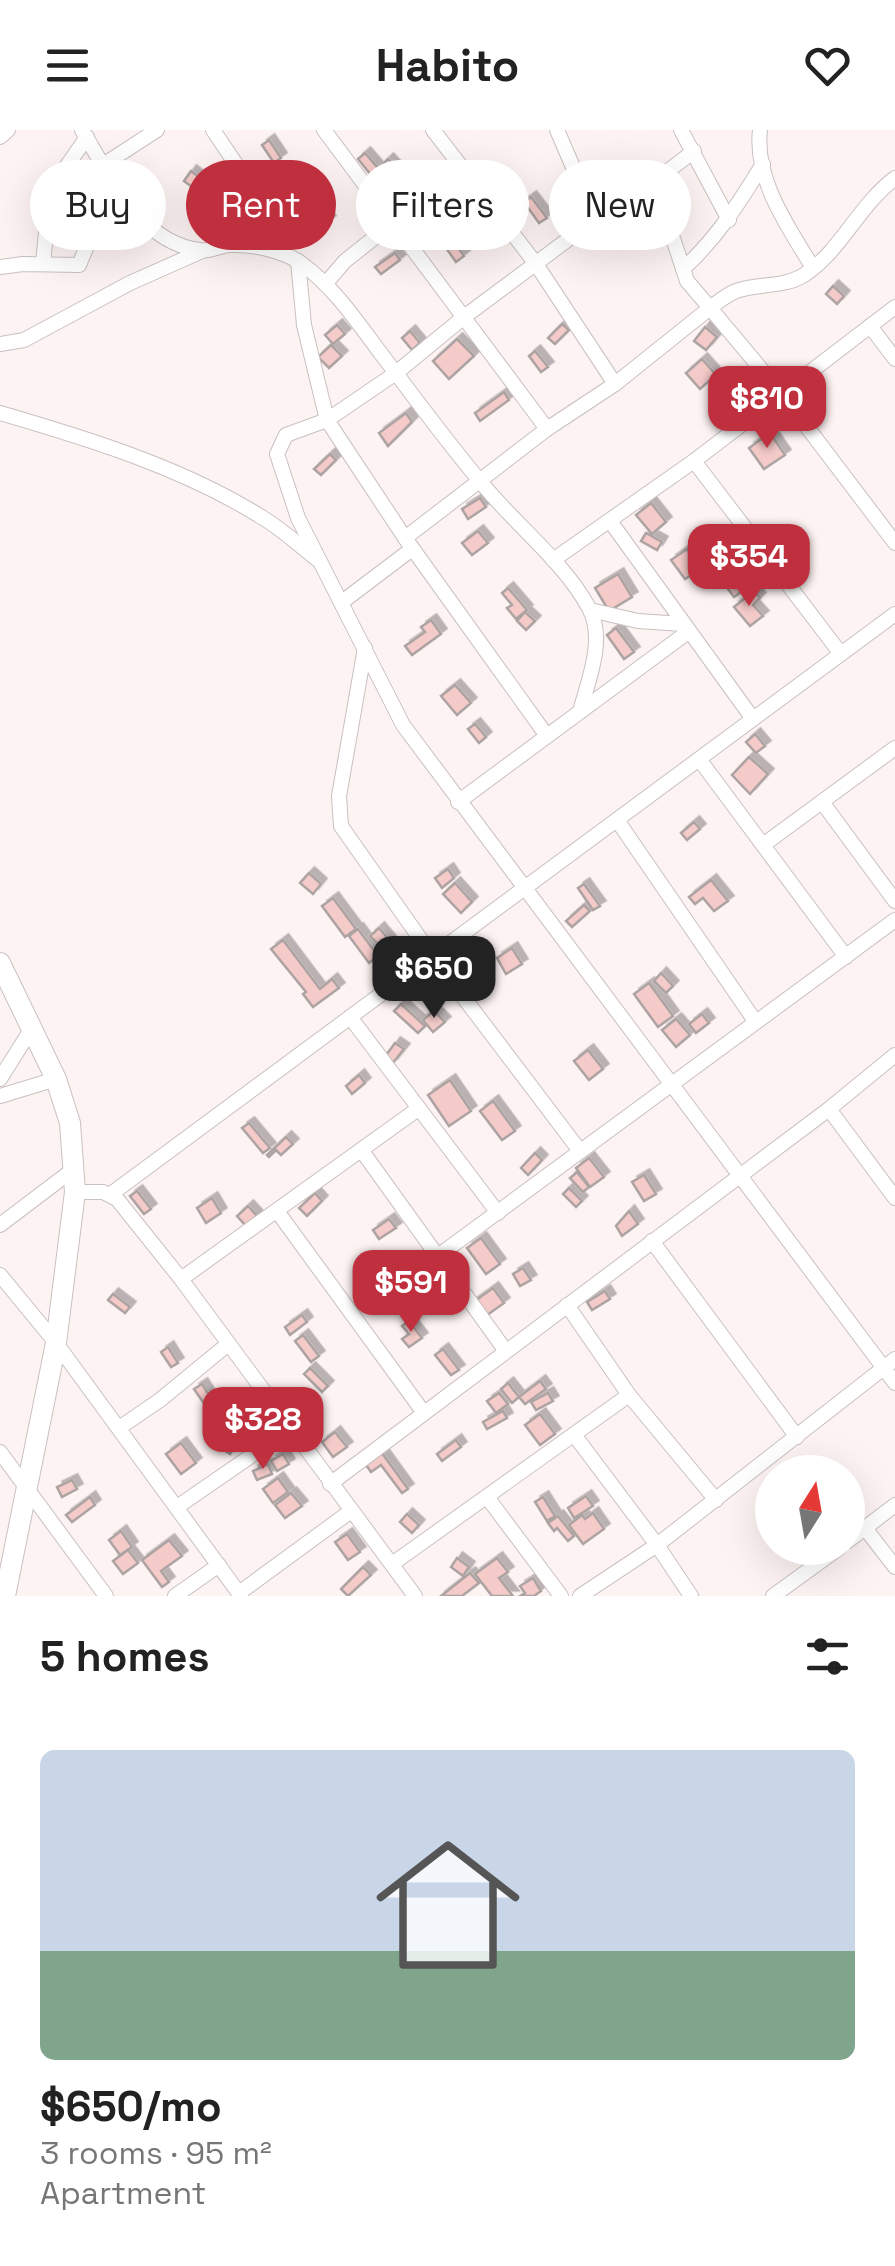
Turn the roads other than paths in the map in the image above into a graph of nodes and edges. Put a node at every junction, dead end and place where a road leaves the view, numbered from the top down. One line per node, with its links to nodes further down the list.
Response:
1 (8, 130): 10 (street)
2 (157, 130): 13 (street)
3 (324, 130): 18 (street)
4 (433, 130): 14 (street)
5 (557, 130): 15 (street)
6 (681, 130): 11 (street)
7 (760, 130): 17 (street)
8 (219, 132): 29 (street)
9 (84, 134): 12 (street); 30 (street)
10 (0, 137)
11 (694, 150): 16 (street); 20 (street)
12 (101, 160)
13 (112, 160)
14 (456, 160)
15 (569, 160)
16 (681, 160)
17 (763, 164): 20 (street); 33 (street)
18 (356, 173)
19 (895, 178): 33 (street)
20 (729, 220): 34 (street)
21 (166, 239): 28 (street)
22 (85, 250): 30 (street)
23 (358, 250): 35 (street)
24 (413, 250): 38 (street)
25 (525, 250): 31 (street)
26 (555, 250): 31 (street)
27 (677, 250): 34 (street)
28 (203, 251): 29 (street); 40 (street)
29 (293, 258): 35 (street); 46 (street)
30 (44, 264): 32 (street)
31 (536, 264): 38 (street); 43 (street)
32 (0, 268)
33 (813, 268): 37 (street)
34 (683, 269): 37 (street)
35 (326, 283): 42 (street)
36 (895, 307): 39 (street)
37 (710, 308): 43 (street); 44 (street)
38 (464, 317): 42 (street); 47 (street)
39 (870, 326): 41 (street); 44 (street)
40 (0, 344)
41 (895, 359)
42 (396, 373): 46 (street); 49 (street)
43 (615, 384): 47 (street)
44 (782, 394): 48 (street); 52 (street)
45 (0, 413): 54 (street)
46 (326, 420): 51 (street); 54 (street)
47 (548, 428): 49 (street)
48 (694, 462): 50 (street); 60 (street)
49 (480, 482): 51 (street); 53 (street)
50 (610, 521): 53 (street); 58 (street)
51 (409, 544): 55 (street); 63 (street)
52 (895, 544)
53 (553, 560): 56 (street)
54 (323, 563): 55 (street)
55 (342, 602): 59 (street)
56 (590, 610): 58 (street); 61 (street)
57 (895, 614): 60 (street)
58 (685, 628): 61 (street); 62 (street)
59 (365, 648): 66 (street); 73 (street)
60 (841, 654): 62 (street)
61 (580, 712): 63 (street)
62 (753, 719): 65 (street)
63 (546, 736): 66 (street)
64 (895, 748): 67 (street)
65 (699, 759): 68 (street); 69 (street)
66 (458, 802): 70 (street)
67 (822, 802): 69 (street); 71 (street)
68 (617, 820): 70 (street); 77 (street)
69 (763, 844): 74 (street)
70 (526, 889): 73 (street); 82 (street)
71 (895, 901)
72 (895, 920): 74 (street)
73 (434, 957): 76 (street); 87 (street)
74 (846, 957): 77 (street)
75 (0, 963): 78 (main road)
76 (350, 1018): 84 (street); 91 (street)
77 (755, 1021): 82 (street)
78 (32, 1028): 80 (street); 81 (main road)
79 (895, 1055): 85 (street)
80 (0, 1079)
81 (56, 1079): 83 (street); 88 (main road)
82 (671, 1086): 87 (street); 89 (street)
83 (0, 1096)
84 (418, 1109): 86 (street); 94 (street)
85 (828, 1109): 89 (street); 92 (street)
86 (362, 1151): 93 (street); 97 (street)
87 (580, 1151): 94 (street)
88 (74, 1169): 90 (main road); 95 (street)
89 (741, 1174): 96 (street); 104 (street)
90 (76, 1192): 91 (street); 101 (main road)
91 (111, 1194): 99 (street)
92 (895, 1198)
93 (277, 1211): 99 (street); 107 (street)
94 (498, 1213): 97 (street)
95 (0, 1225)
96 (652, 1241): 100 (street); 111 (street)
97 (438, 1256): 103 (street)
98 (0, 1276): 101 (street)
99 (181, 1280): 102 (street)
100 (567, 1305): 103 (street); 106 (street)
101 (56, 1342): 108 (street); 114 (main road)
102 (227, 1346): 108 (street); 109 (street)
103 (504, 1350): 107 (street)
104 (889, 1364): 105 (street); 111 (street)
105 (895, 1383)
106 (629, 1395): 110 (street); 116 (street)
107 (424, 1413): 113 (street)
108 (120, 1428): 118 (street)
109 (290, 1429): 113 (street); 118 (street)
110 (575, 1436): 115 (street); 121 (street)
111 (796, 1437): 116 (street)
112 (0, 1452): 114 (street)
113 (330, 1484): 119 (street)
114 (27, 1490): 128 (main road); 129 (street)
115 (488, 1497): 122 (street); 132 (street)
116 (716, 1500): 121 (street)
117 (895, 1505): 120 (street)
118 (177, 1507): 123 (street)
119 (351, 1511): 122 (street); 127 (street)
120 (865, 1528): 125 (street)
121 (657, 1545): 133 (street); 134 (street)
122 (392, 1564): 131 (street)
123 (218, 1565): 127 (street); 130 (street)
124 (818, 1565): 126 (street)
125 (895, 1567)
126 (781, 1594)
127 (240, 1595)
128 (5, 1596)
129 (106, 1596)
130 (175, 1596)
131 (414, 1596)
132 (561, 1596)
133 (580, 1596)
134 (691, 1596)

